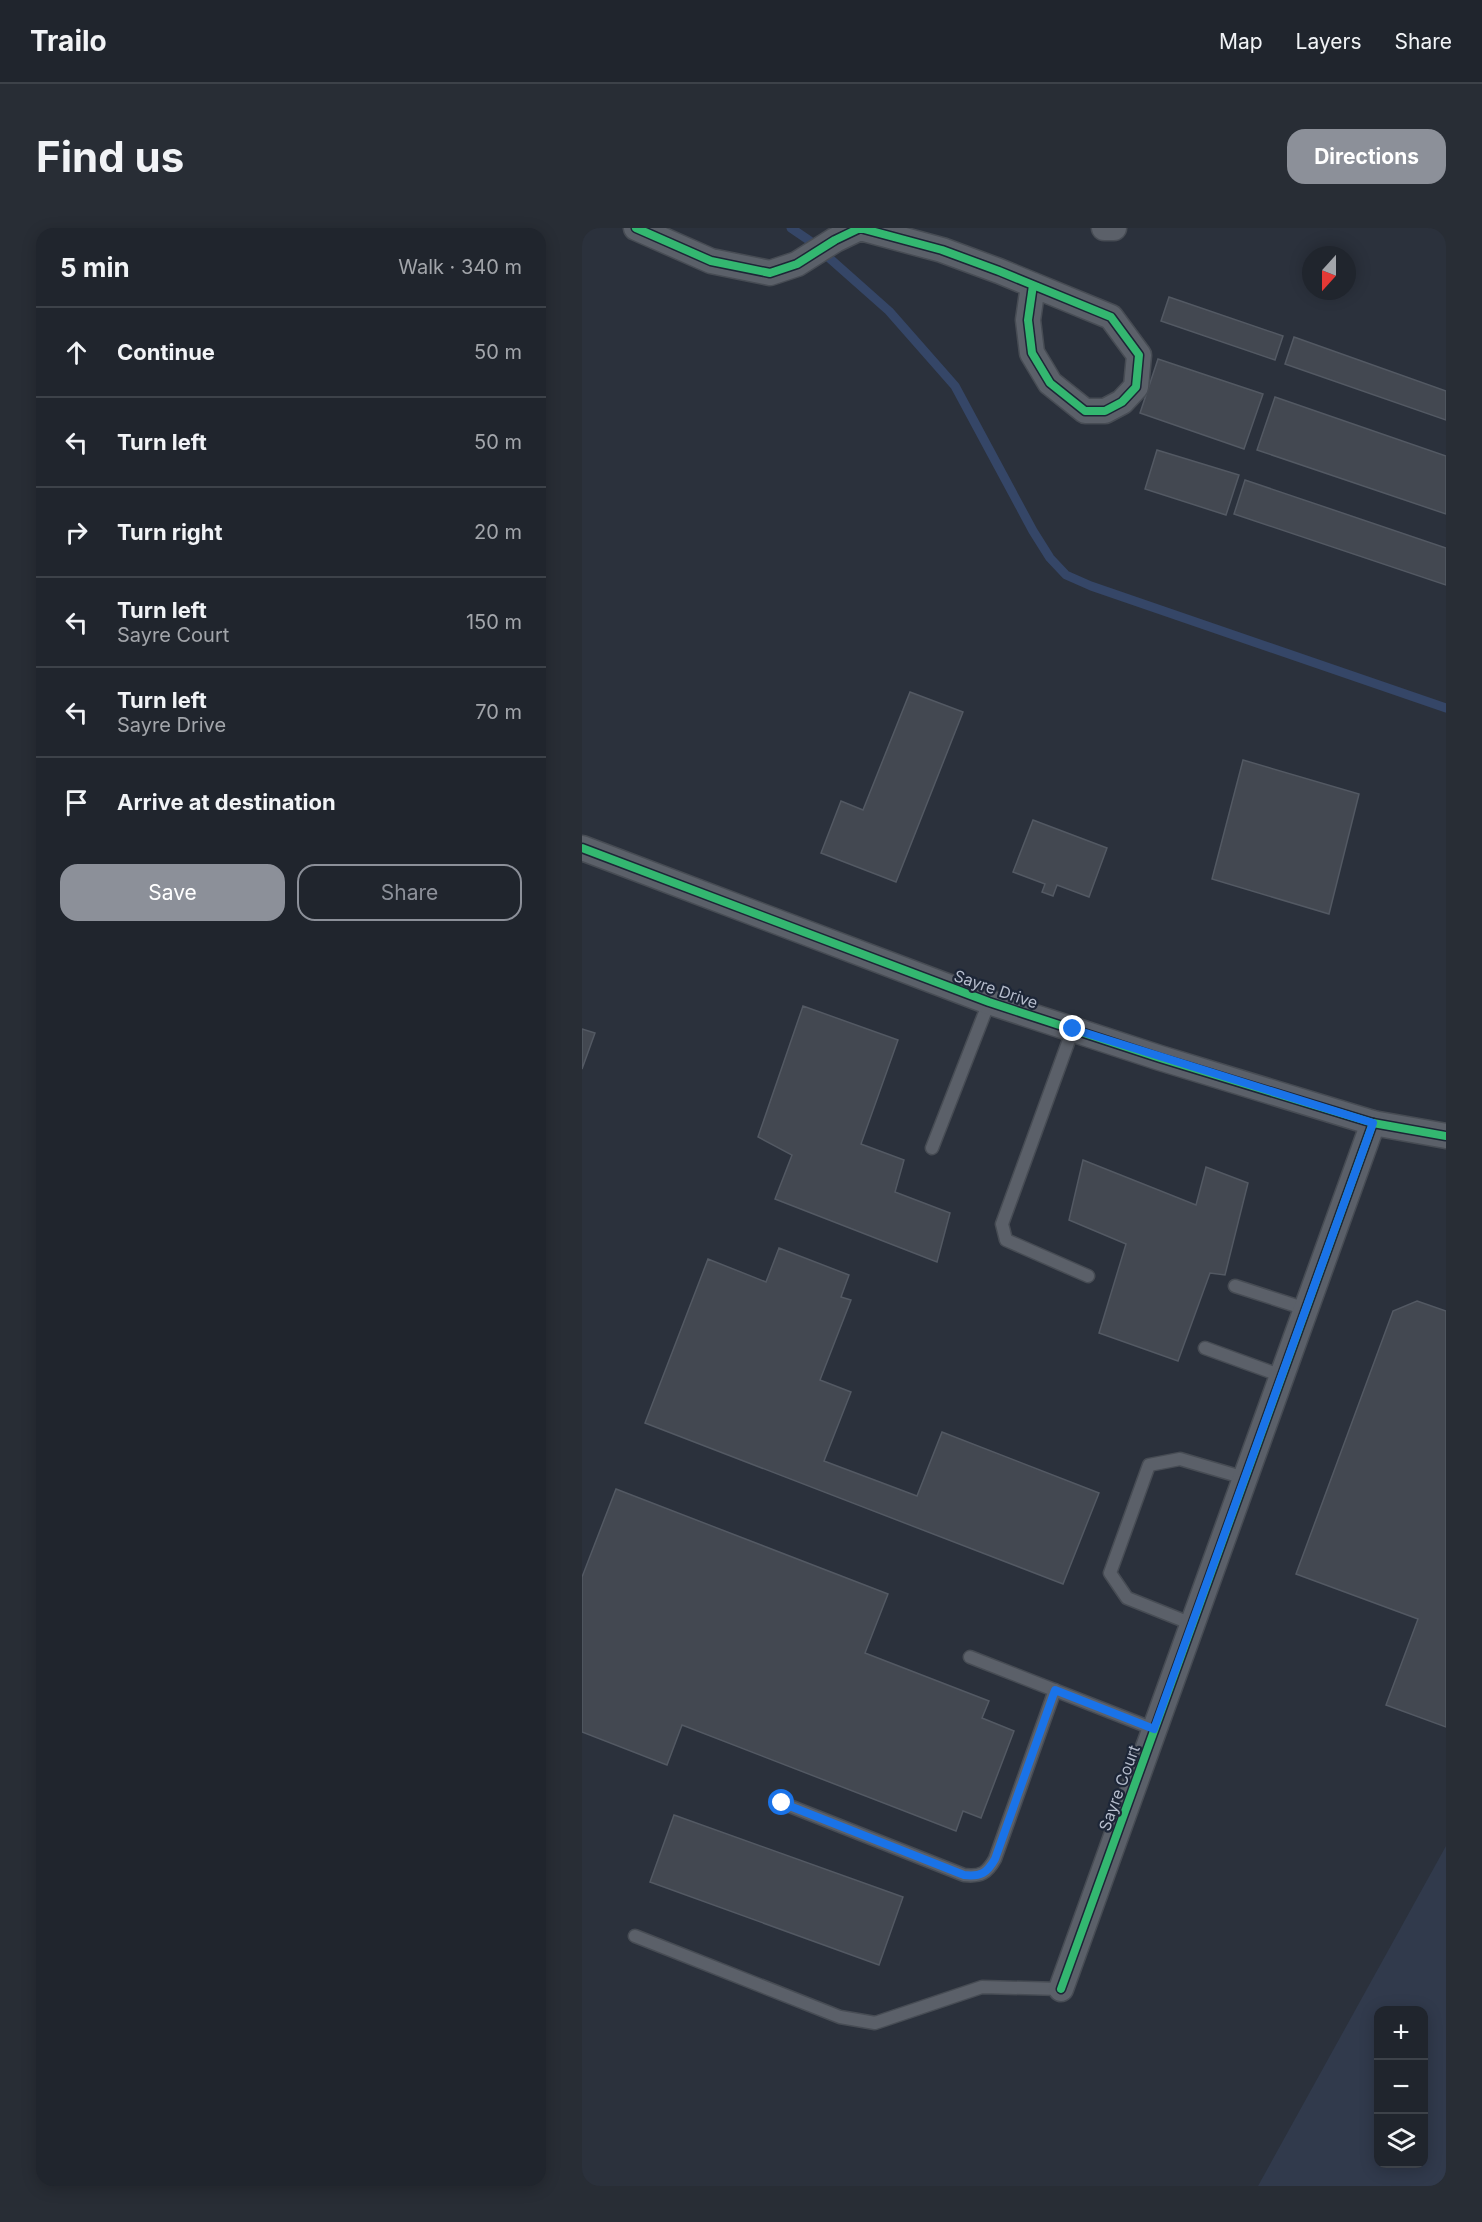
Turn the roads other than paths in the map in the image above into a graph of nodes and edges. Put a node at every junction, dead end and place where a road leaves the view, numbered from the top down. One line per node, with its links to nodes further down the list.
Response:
1 (636, 228): 4 (street)
2 (1104, 228): 3 (street)
3 (1114, 228)
4 (935, 237): 5 (street)
5 (1033, 285): 5 (street)
6 (582, 848): 7 (street, Sayre Drive)
7 (989, 1002): 8 (street, Sayre Drive); 11 (lane)
8 (1073, 1029): 9 (street, Sayre Drive); 12 (lane)
9 (1373, 1123): 10 (street, Sayre Drive); 14 (street, Sayre Court)
10 (1446, 1136)
11 (932, 1148)
12 (1088, 1276)
13 (1235, 1286): 14 (lane)
14 (1306, 1309): 16 (street, Sayre Court)
15 (1205, 1348): 16 (lane)
16 (1282, 1376): 17 (street, Sayre Court)
17 (1245, 1478): 18 (street, Sayre Court); 18 (lane)
18 (1192, 1624): 21 (street, Sayre Court)
19 (970, 1657): 20 (lane)
20 (1055, 1690): 21 (lane); 22 (lane)
21 (1154, 1729): 24 (street, Sayre Court)
22 (782, 1803)
23 (635, 1936): 24 (lane)
24 (1061, 1989)

